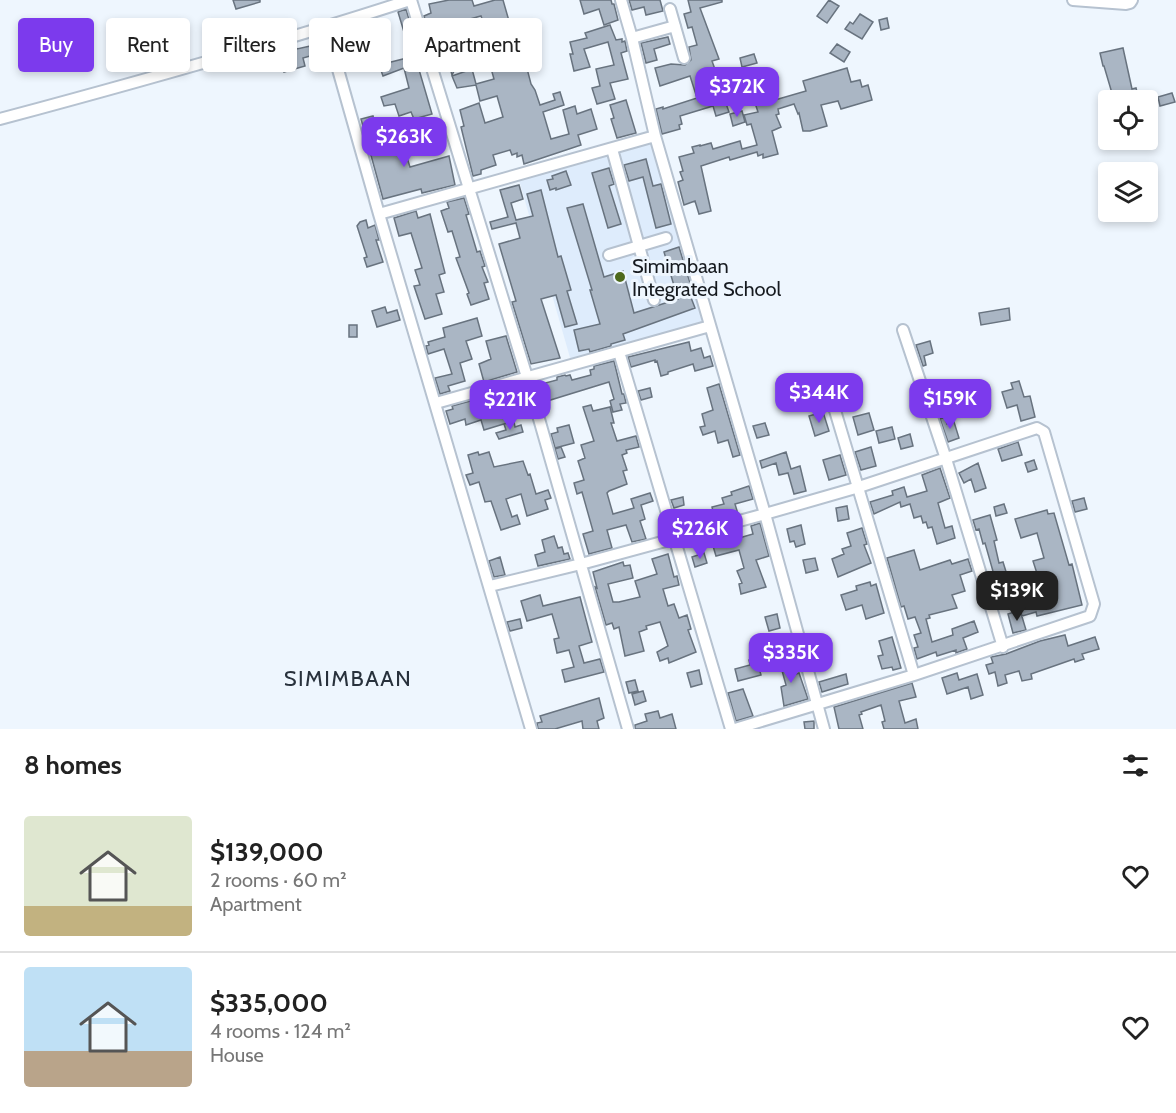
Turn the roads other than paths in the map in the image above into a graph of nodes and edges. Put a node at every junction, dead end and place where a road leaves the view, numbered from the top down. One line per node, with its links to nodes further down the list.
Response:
1 (411, 0): 6 (street); 15 (street)
2 (621, 0): 9 (street)
3 (1073, 0): 4 (street)
4 (1132, 0)
5 (670, 9): 7 (street)
6 (354, 18)
7 (675, 26): 9 (street); 10 (street)
8 (309, 32): 12 (street)
9 (632, 38): 13 (street)
10 (684, 58)
11 (339, 72): 16 (street)
12 (0, 119)
13 (655, 136): 14 (street); 21 (street)
14 (612, 149): 15 (street); 18 (street)
15 (469, 189): 16 (street); 24 (street)
16 (379, 214): 26 (street)
17 (666, 238): 18 (street)
18 (639, 246): 19 (street); 20 (street)
19 (609, 255)
20 (654, 300)
21 (710, 326): 23 (street); 29 (street)
22 (903, 330): 27 (street)
23 (619, 352): 24 (street); 30 (street)
24 (527, 377): 26 (street); 31 (street)
25 (831, 398): 28 (street)
26 (436, 403): 32 (street)
27 (946, 459): 28 (street); 33 (street); 33 (street)
28 (859, 487): 29 (street); 34 (street)
29 (765, 514): 30 (street); 35 (street)
30 (674, 537): 31 (street); 38 (street)
31 (581, 564): 32 (street); 37 (street)
32 (490, 586): 36 (street)
33 (1003, 647): 34 (street)
34 (914, 675): 35 (street)
35 (816, 704): 38 (street); 39 (street)
36 (531, 729)
37 (628, 729)
38 (733, 729)
39 (824, 729)

